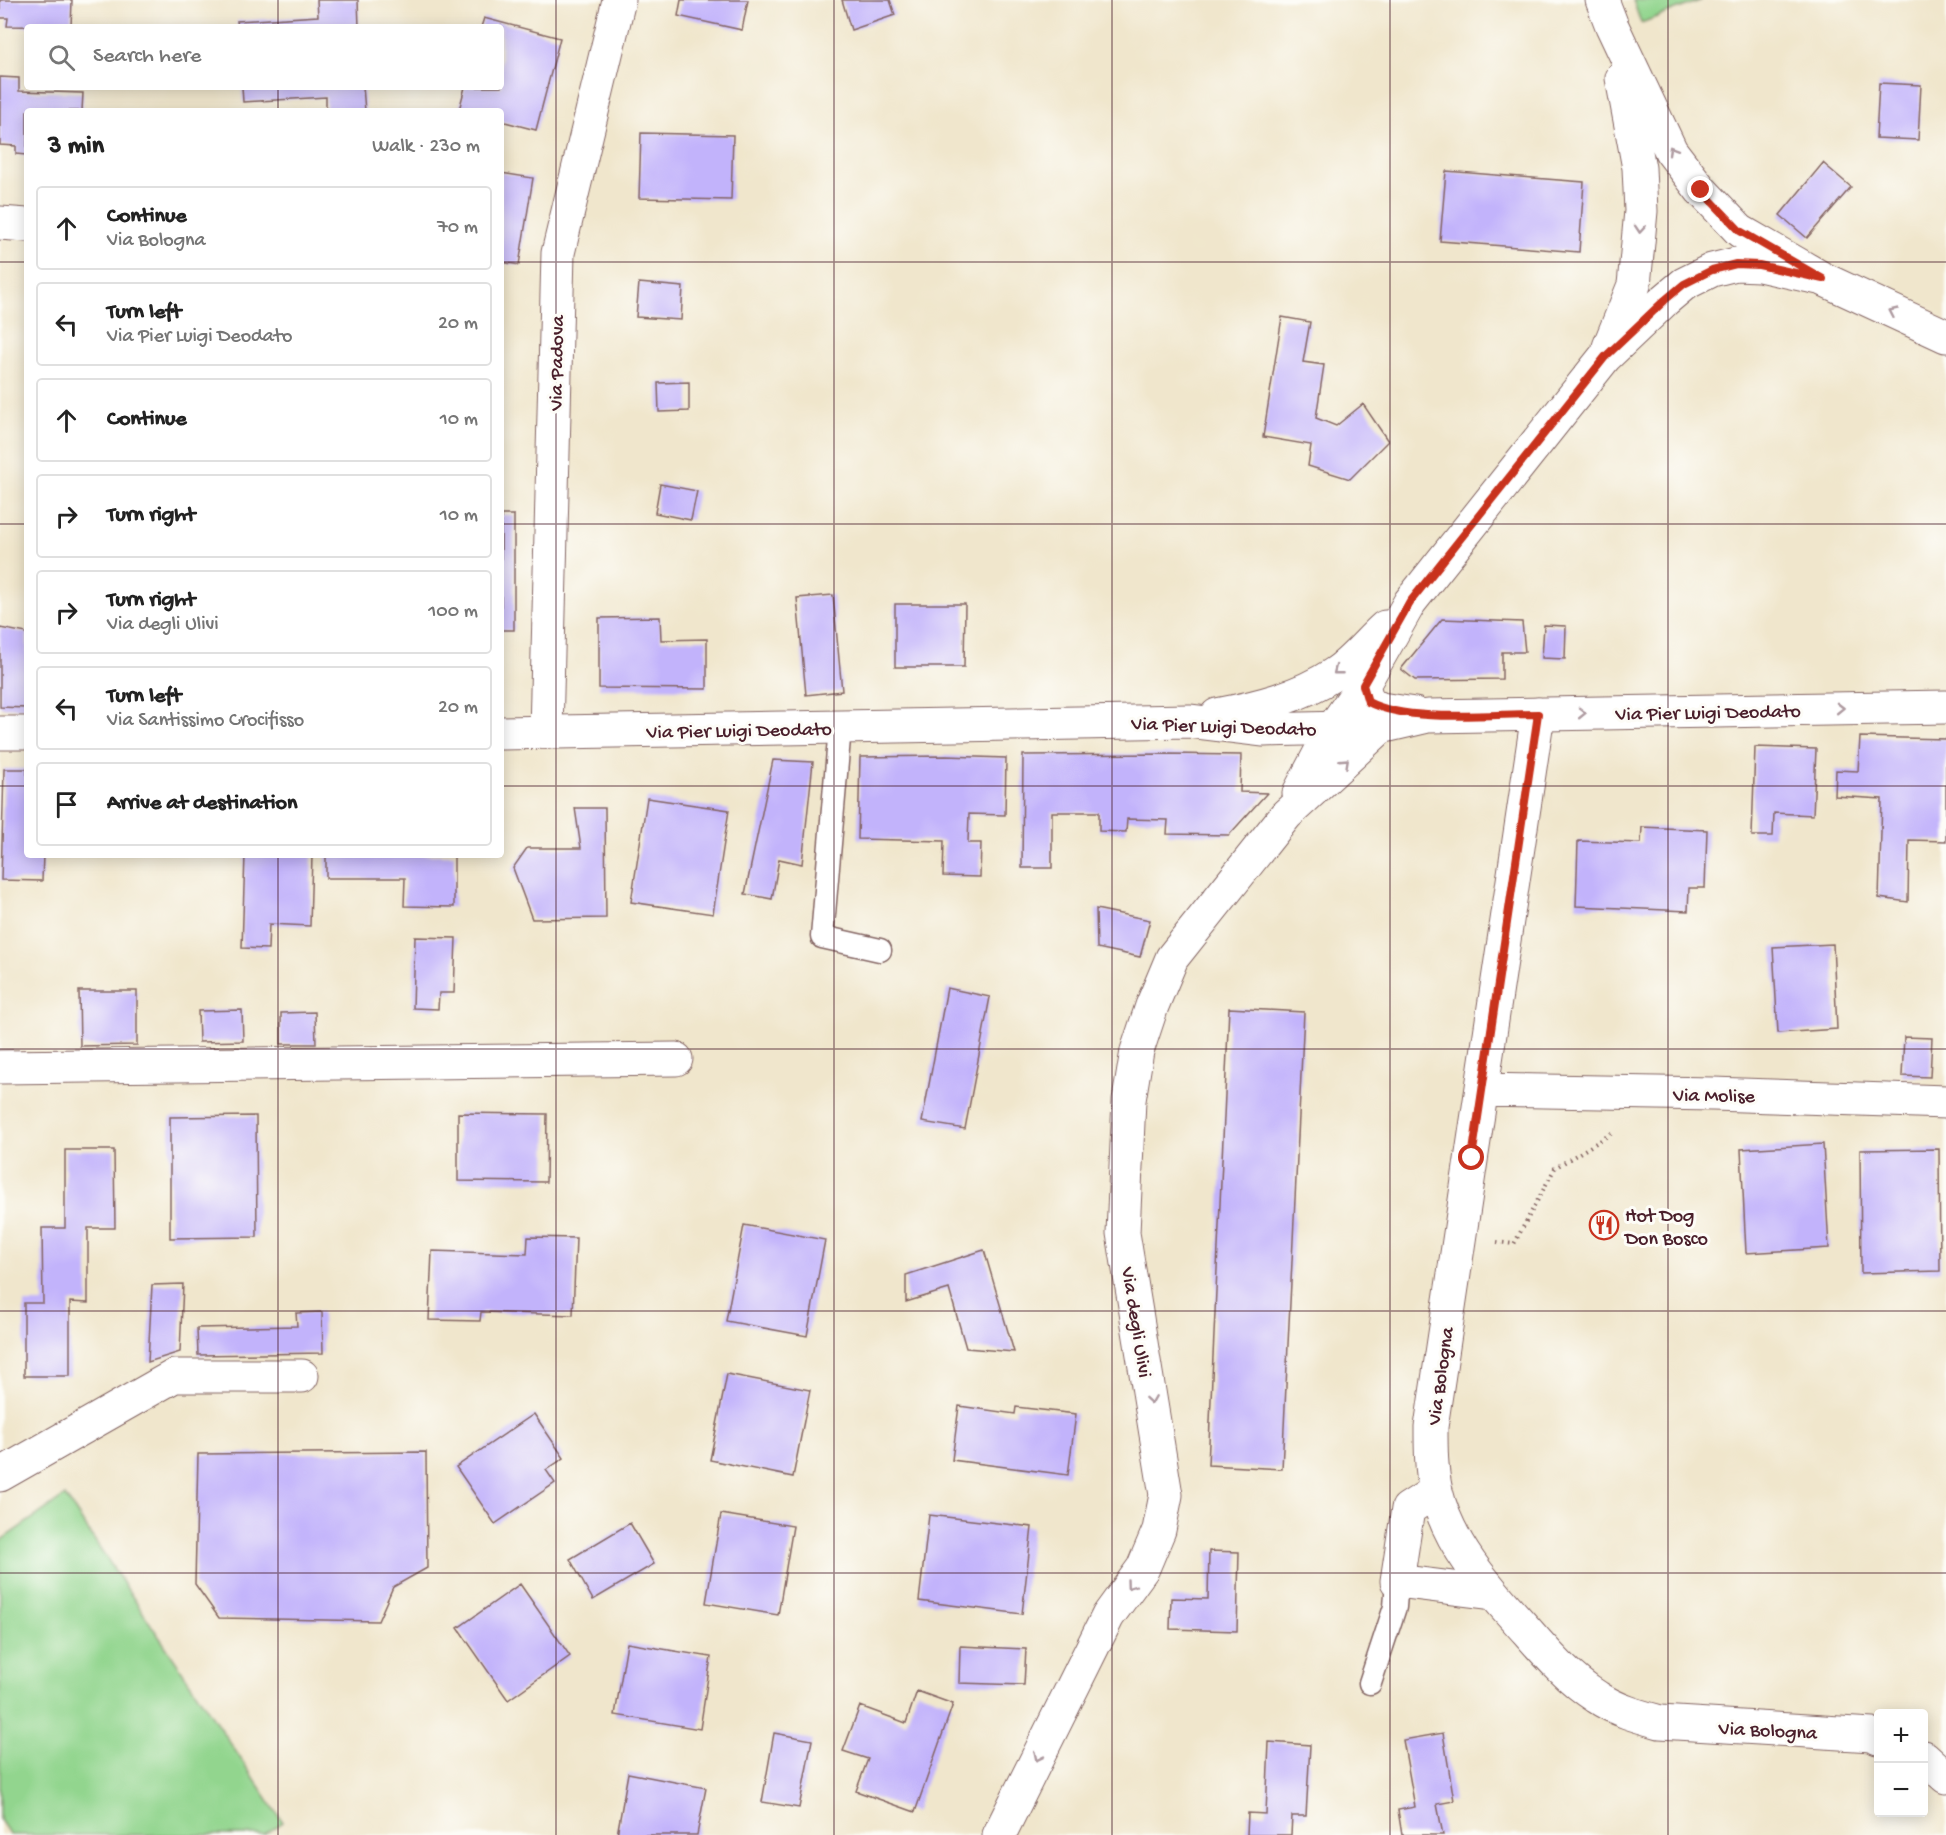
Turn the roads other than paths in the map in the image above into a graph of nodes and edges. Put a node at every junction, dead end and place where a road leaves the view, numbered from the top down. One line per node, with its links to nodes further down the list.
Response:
1 (619, 0): 17 (street, Via Padova)
2 (1607, 13): 5 (street, one-way to 2); 7 (street, one-way to 7)
3 (0, 223): 4 (street)
4 (24, 225)
5 (1823, 279): 6 (street, one-way to 5); 7 (street)
6 (1946, 336)
7 (1605, 357): 8 (street)
8 (1410, 602): 9 (street); 13 (street, one-way to 13)
9 (1363, 685): 12 (street); 16 (street)
10 (1946, 706): 11 (street, Via Pier Luigi Deodato, one-way to 10)
11 (1538, 714): 12 (street, Via Pier Luigi Deodato); 25 (street, Via Bologna)
12 (1428, 716): 15 (street, Via Pier Luigi Deodato)
13 (1189, 721): 14 (street, Via Pier Luigi Deodato); 16 (street, Via Pier Luigi Deodato)
14 (840, 727): 17 (street, Via Pier Luigi Deodato); 22 (lane)
15 (1382, 727): 16 (street, Via Pier Luigi Deodato); 21 (street, one-way to 15)
16 (1333, 728): 21 (street)
17 (546, 732): 20 (street, Via Pier Luigi Deodato)
18 (0, 733): 19 (street)
19 (24, 733)
20 (504, 733)
21 (1286, 815): 36 (street, Via degli Ulivi, one-way to 36)
22 (880, 950)
23 (676, 1059): 24 (street)
24 (0, 1067)
25 (1482, 1090): 26 (street, Via Molise); 29 (street, Via Bologna)
26 (1946, 1102)
27 (302, 1376): 28 (street)
28 (0, 1475)
29 (1436, 1491): 30 (street); 31 (street, Via Bologna)
30 (1397, 1581): 31 (street); 32 (lane)
31 (1493, 1593): 33 (street, Via Bologna)
32 (1370, 1683)
33 (1874, 1736)
34 (1928, 1761): 35 (street)
35 (1946, 1776)
36 (999, 1835)

